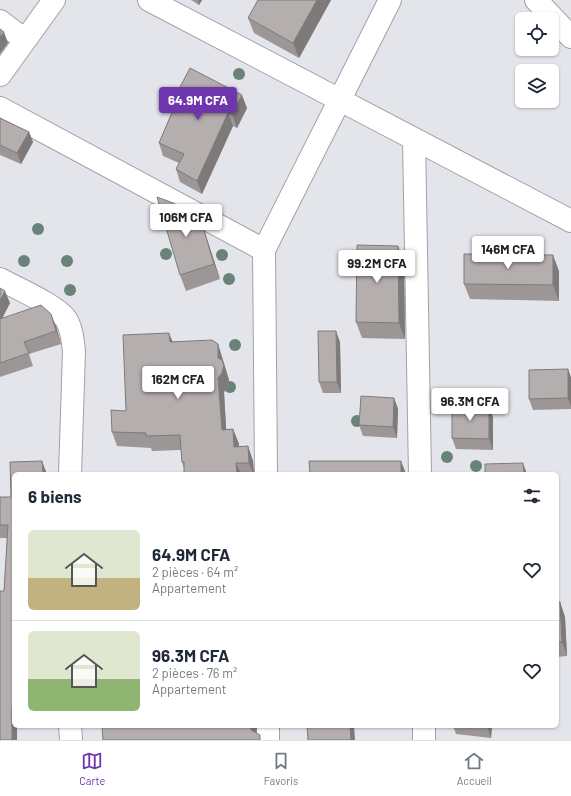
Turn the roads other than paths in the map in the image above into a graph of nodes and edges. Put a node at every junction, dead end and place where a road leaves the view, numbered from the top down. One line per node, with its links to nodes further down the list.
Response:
1 (54, 0): 7 (street)
2 (149, 0): 9 (street)
3 (390, 0): 9 (street)
4 (536, 0): 6 (street)
5 (0, 21): 7 (street)
6 (571, 37)
7 (26, 40): 8 (street)
8 (0, 75)
9 (340, 100): 11 (street); 13 (street)
10 (0, 108): 13 (street)
11 (414, 139): 12 (street); 17 (street)
12 (571, 221)
13 (264, 250): 16 (street)
14 (0, 279): 15 (street)
15 (70, 472)
16 (266, 472)
17 (420, 472)
18 (70, 728): 21 (street)
19 (268, 728): 22 (street)
20 (424, 728): 23 (street)
21 (71, 740)
22 (268, 740)
23 (424, 740)

